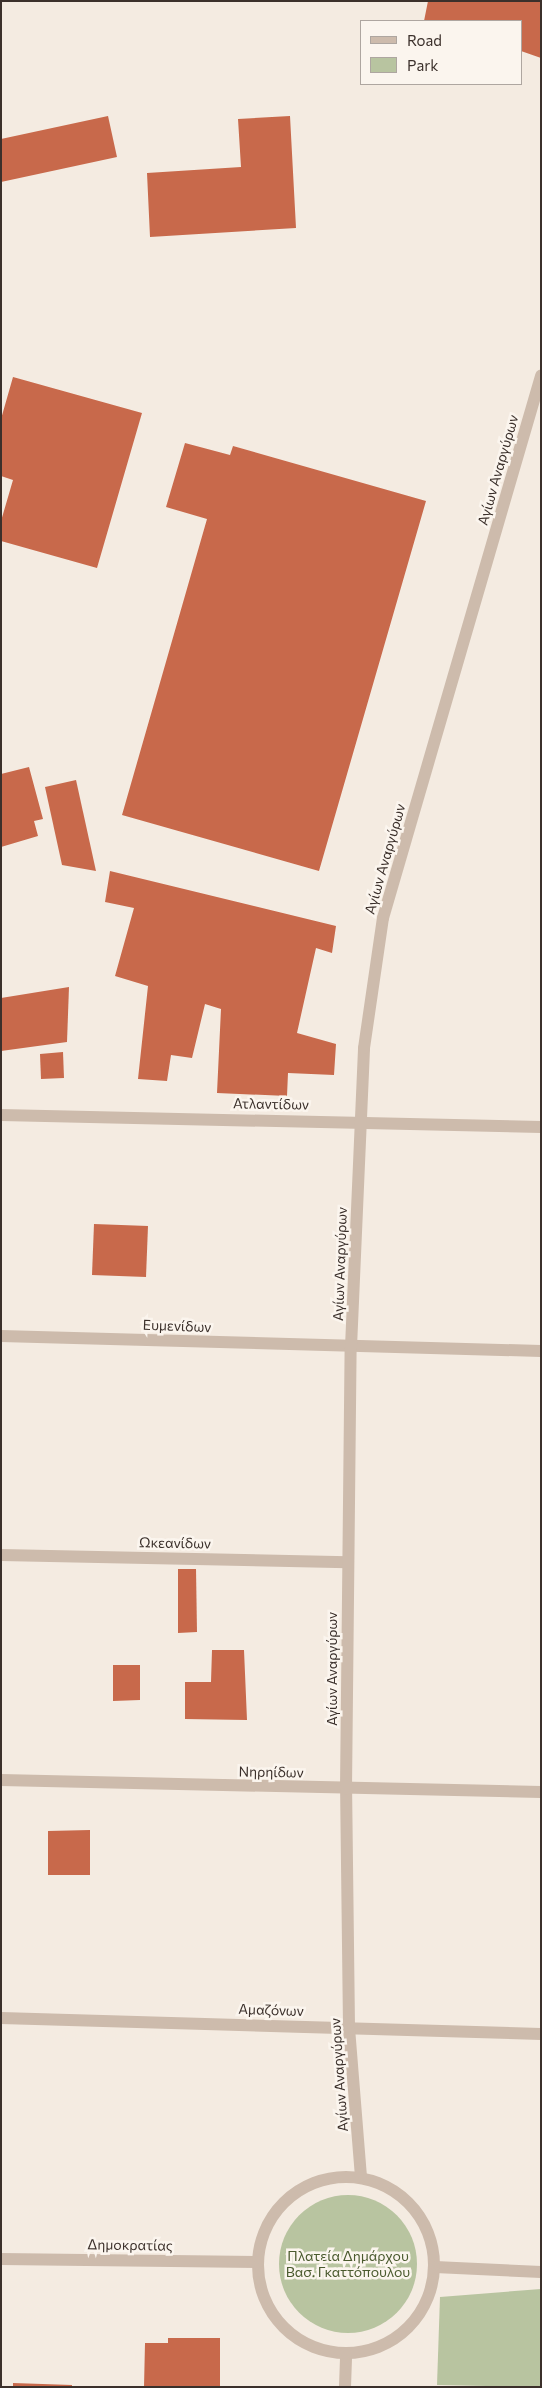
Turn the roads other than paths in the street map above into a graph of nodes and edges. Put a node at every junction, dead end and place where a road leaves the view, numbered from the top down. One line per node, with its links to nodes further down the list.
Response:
1 (541, 376): 3 (street, Αγίων Αναργύρων)
2 (1, 1115): 3 (street, Ατλαντίδων)
3 (361, 1121): 4 (street, Ατλαντίδων); 6 (street, Αγίων Αναργύρων)
4 (541, 1127)
5 (1, 1336): 6 (street, Ευμενίδων)
6 (351, 1347): 7 (street, Ευμενίδων); 9 (street, Αγίων Αναργύρων)
7 (541, 1351)
8 (1, 1555): 9 (street, Ωκεανίδων)
9 (348, 1562): 11 (street, Αγίων Αναργύρων)
10 (1, 1780): 11 (street, Νηρηίδων)
11 (346, 1789): 12 (street, Νηρηίδων); 14 (street, Αγίων Αναργύρων)
12 (541, 1792)
13 (1, 2018): 14 (street, Αμαζόνων)
14 (349, 2027): 15 (street, Αμαζόνων); 16 (street, Αγίων Αναργύρων)
15 (541, 2034)
16 (361, 2176): 18 (street); 19 (street)
17 (1, 2259): 18 (street, Δημοκρατίας)
18 (258, 2262): 21 (street)
19 (435, 2267): 20 (street); 21 (street)
20 (541, 2272)
21 (346, 2354): 22 (street)
22 (345, 2387)

